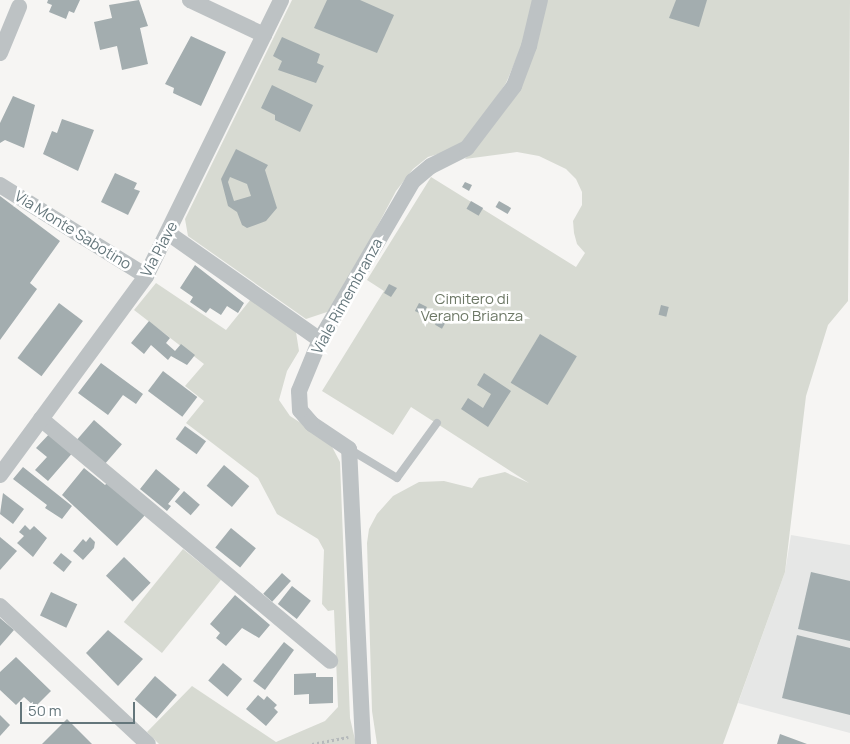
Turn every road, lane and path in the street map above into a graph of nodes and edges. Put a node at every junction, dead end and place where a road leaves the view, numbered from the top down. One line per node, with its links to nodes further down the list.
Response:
1 (190, 0): 5 (street)
2 (281, 0): 5 (street, Via Piave)
3 (540, 0): 10 (street, Viale Rimembranza)
4 (19, 7): 6 (street)
5 (264, 35): 8 (street, Via Piave)
6 (0, 53)
7 (0, 185): 9 (street, Via Monte Sabotino)
8 (168, 233): 9 (street, Via Piave); 10 (street)
9 (146, 276): 11 (street, Via Piave)
10 (320, 340): 13 (street, Viale Rimembranza)
11 (41, 420): 14 (street, Via Piave); 16 (street)
12 (437, 424): 13 (lane)
13 (349, 450): 17 (street)
14 (0, 475)
15 (0, 606): 18 (street)
16 (330, 662)
17 (362, 739): 19 (path)
18 (148, 744)
19 (312, 744)

